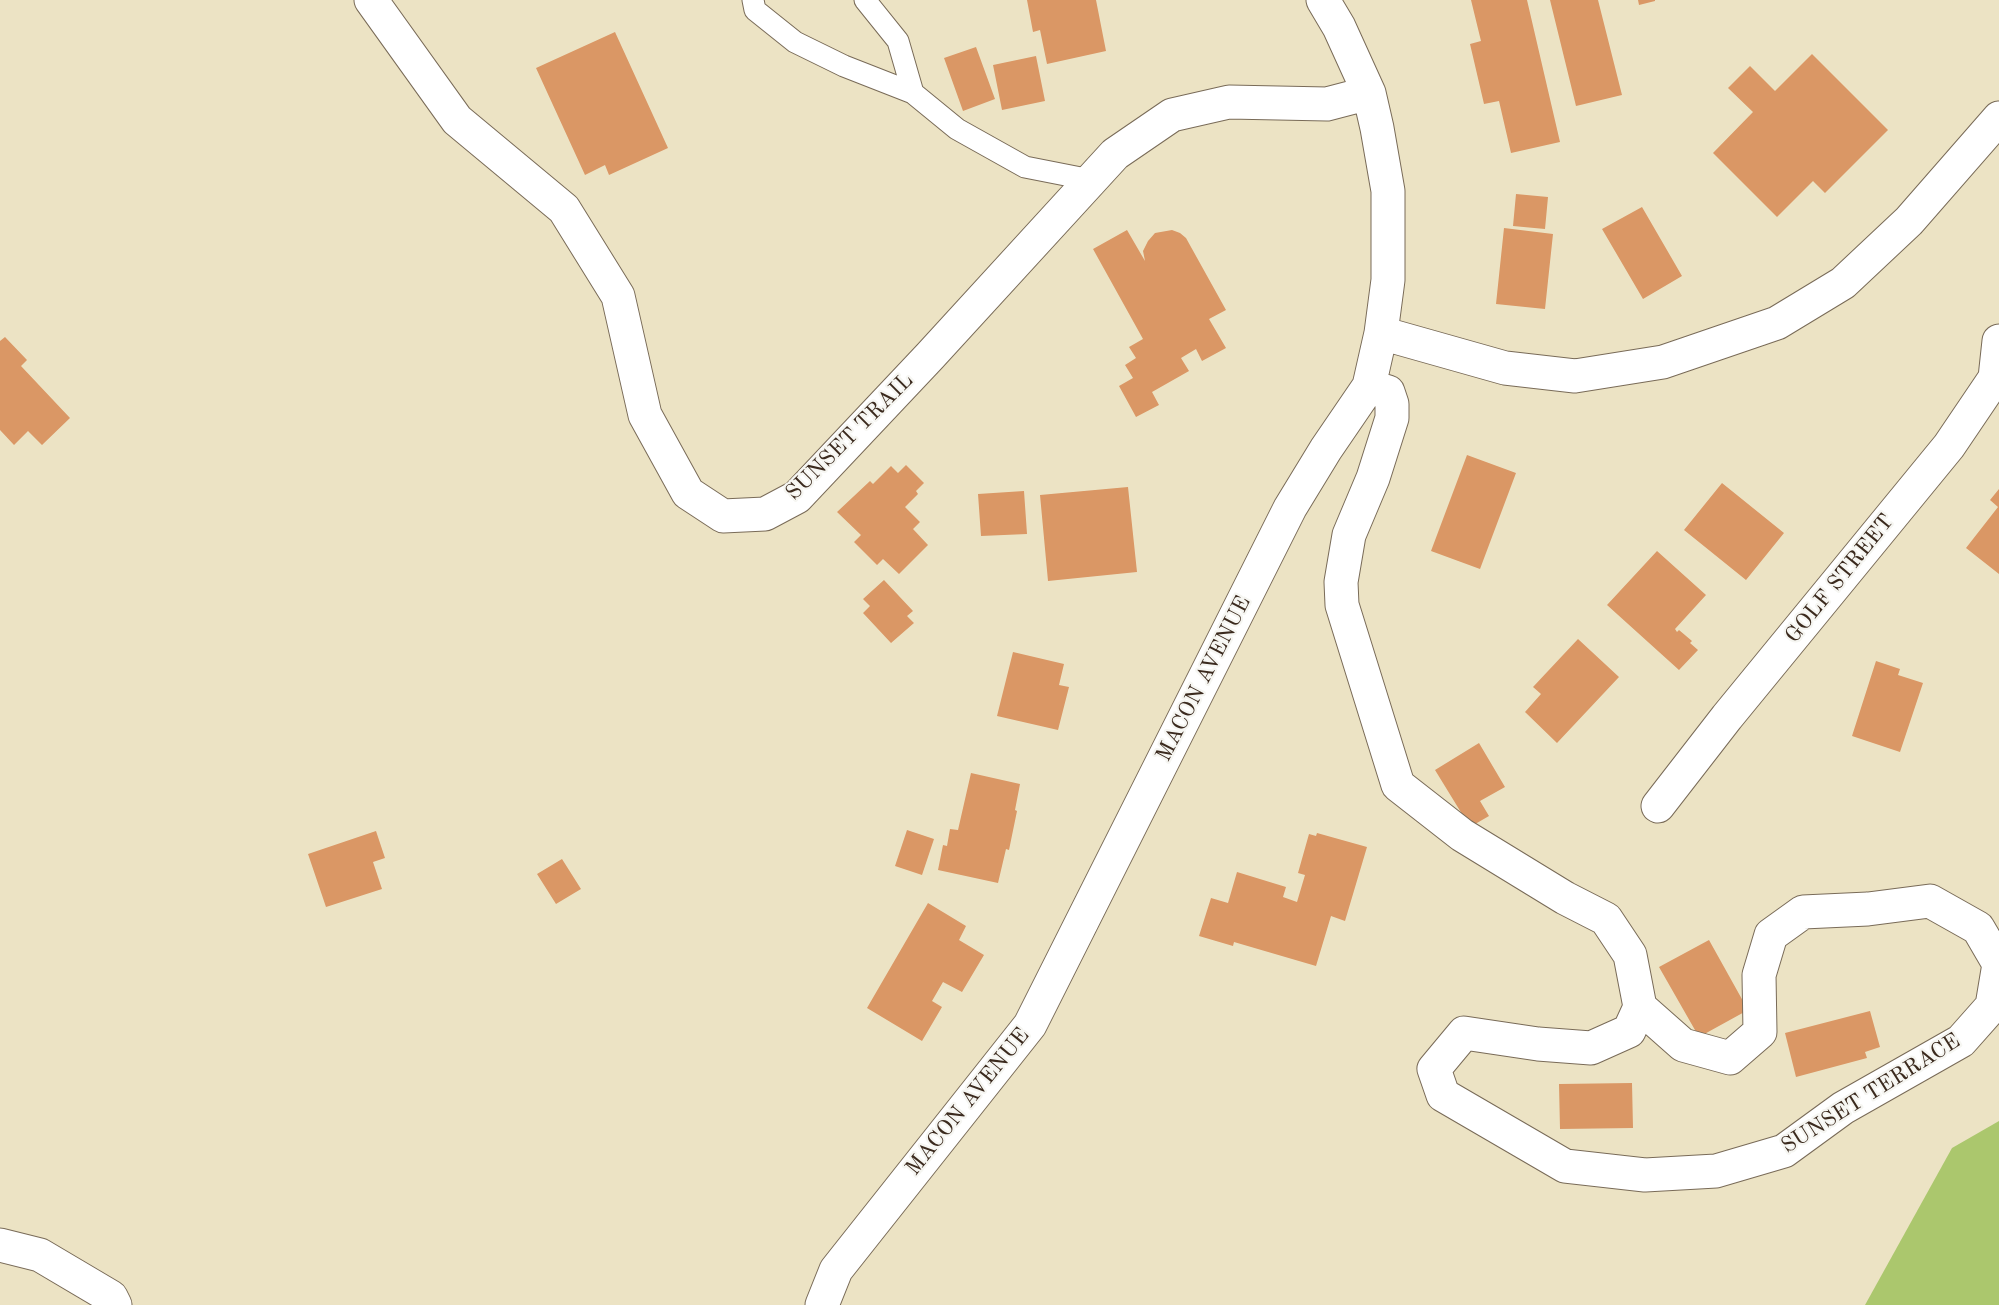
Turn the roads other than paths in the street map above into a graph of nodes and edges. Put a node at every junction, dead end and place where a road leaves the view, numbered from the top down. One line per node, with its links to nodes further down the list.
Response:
1 (371, 0): 8 (street, SUNSET TRAIL)
2 (753, 0): 5 (lane)
3 (865, 0): 5 (lane)
4 (1323, 0): 6 (street, MACON AVENUE)
5 (913, 93): 8 (lane)
6 (1369, 93): 8 (street, SUNSET TRAIL); 9 (street, MACON AVENUE)
7 (1999, 118): 9 (street)
8 (1091, 180)
9 (1381, 333): 11 (street, MACON AVENUE)
10 (1999, 341): 12 (street, GOLF STREET)
11 (1369, 386): 14 (street); 17 (street, MACON AVENUE)
12 (1658, 806)
13 (1988, 920): 14 (street, SUNSET TERRACE); 14 (street, SUNSET TERRACE)
14 (1640, 1006)
15 (0, 1245): 16 (street)
16 (115, 1305)
17 (822, 1305)

